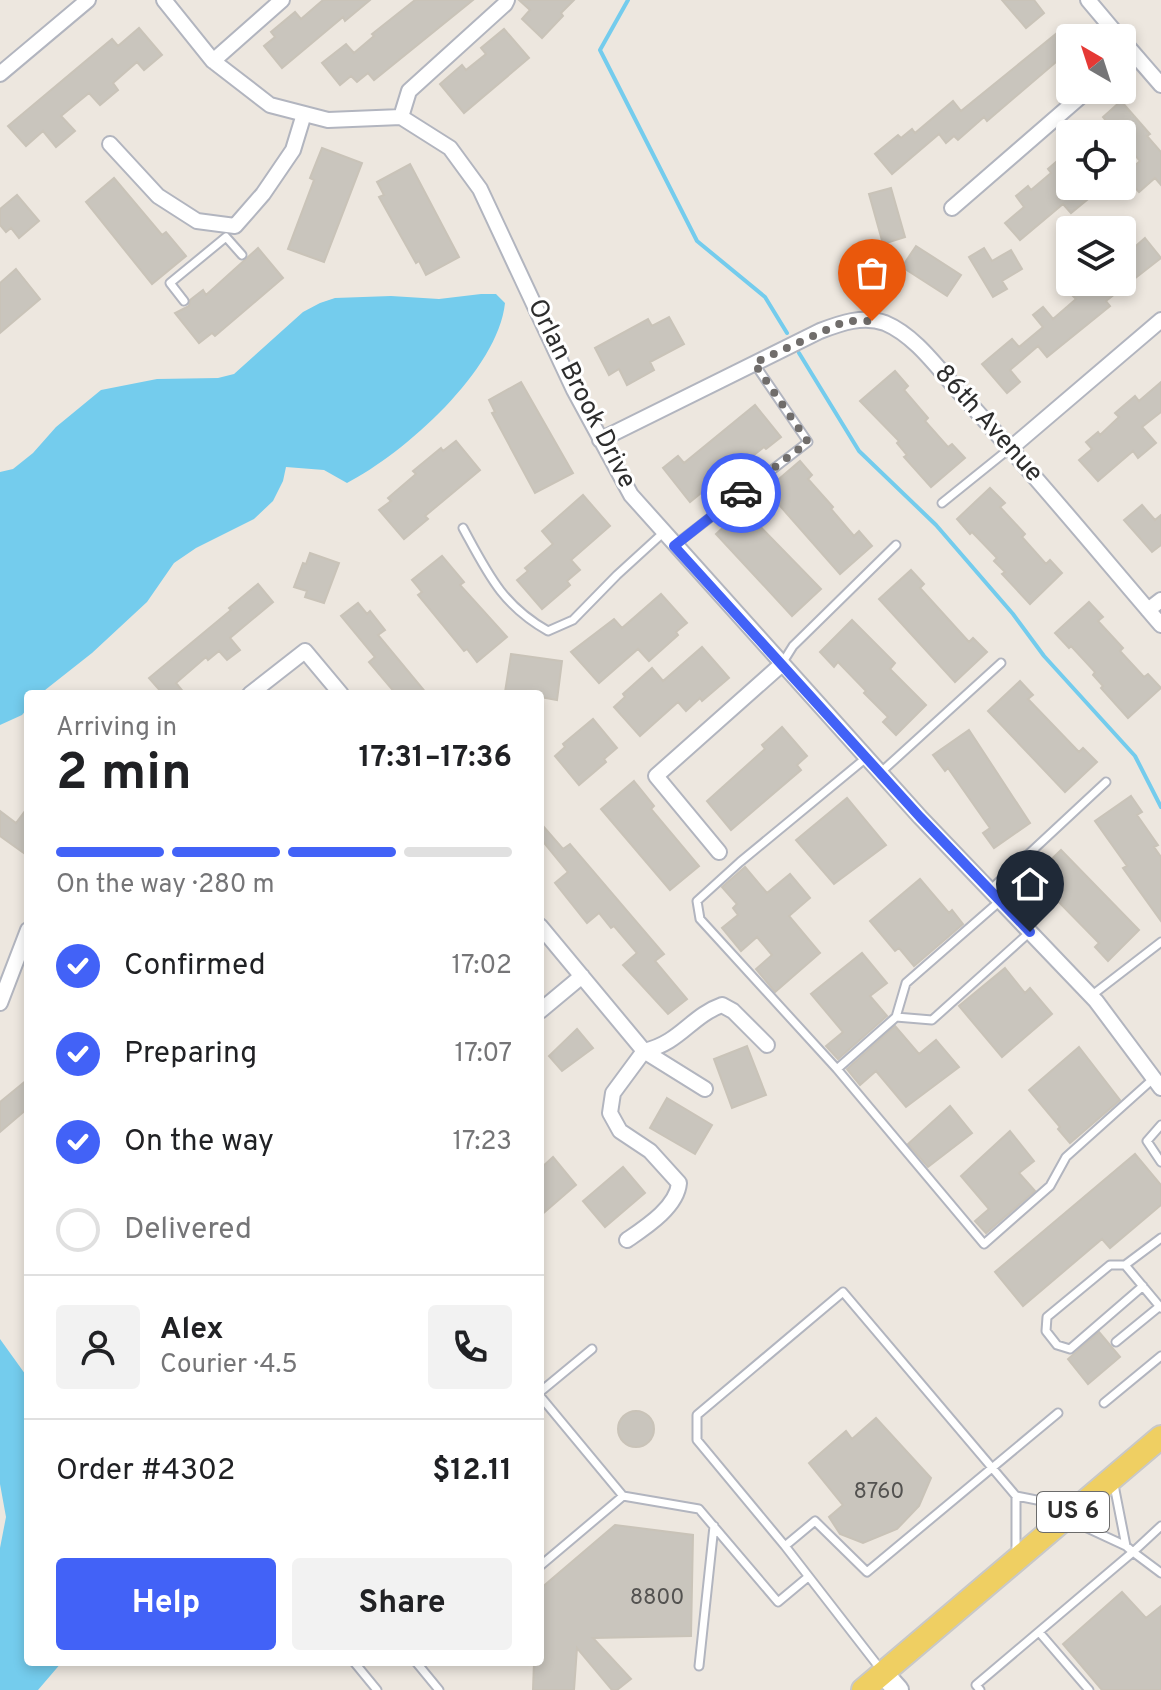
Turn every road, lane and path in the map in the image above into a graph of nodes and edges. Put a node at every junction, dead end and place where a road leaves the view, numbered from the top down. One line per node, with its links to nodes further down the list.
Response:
1 (88, 0): 9 (street)
2 (164, 0): 8 (street)
3 (282, 0): 8 (street)
4 (507, 0): 13 (street)
5 (1088, 0): 6 (street)
6 (1106, 24)
7 (1136, 59): 10 (street)
8 (213, 61): 12 (street)
9 (0, 74)
10 (1161, 85)
11 (1072, 104): 15 (street)
12 (304, 114): 13 (street); 16 (street)
13 (401, 117): 21 (street, Orlan Brook Drive)
14 (110, 144): 16 (street)
15 (952, 208)
16 (228, 231): 17 (lane); 18 (lane)
17 (242, 255)
18 (184, 301)
19 (1161, 320): 22 (street)
20 (754, 363): 21 (street, 86th Avenue); 22 (street, 86th Avenue); 27 (lane)
21 (600, 440): 25 (street, Orlan Brook Drive)
22 (1011, 448): 23 (lane); 29 (street, 86th Avenue)
23 (942, 503)
24 (463, 528): 25 (lane)
25 (663, 533): 27 (street, Orlan Brook Drive)
26 (896, 545): 32 (lane)
27 (674, 546): 32 (street, Orlan Brook Drive)
28 (1161, 600): 29 (street)
29 (1148, 610): 30 (street, 86th Avenue)
30 (1161, 625)
31 (1001, 663): 36 (lane)
32 (782, 664): 35 (street, Orlan Brook Drive); 38 (street)
33 (255, 690): 34 (street)
34 (338, 690)
35 (866, 758): 36 (street, Orlan Brook Drive); 51 (lane)
36 (880, 773): 39 (street, Orlan Brook Drive)
37 (1106, 782): 39 (lane)
38 (719, 852)
39 (995, 895): 41 (street, Orlan Brook Drive); 48 (lane)
40 (544, 931): 44 (street)
41 (1030, 932): 45 (street, Orlan Brook Drive); 48 (lane)
42 (24, 940): 46 (street)
43 (1161, 942): 45 (lane)
44 (582, 976): 47 (street); 50 (street)
45 (1091, 996): 52 (street, Orlan Brook Drive)
46 (0, 1003)
47 (544, 1008)
48 (896, 1017): 51 (lane)
49 (767, 1045): 50 (street)
50 (644, 1051): 53 (street); 57 (street)
51 (837, 1069): 52 (lane)
52 (1157, 1084)
53 (705, 1089)
54 (1161, 1125): 55 (lane)
55 (1161, 1162)
56 (1161, 1238): 58 (lane)
57 (627, 1240)
58 (1125, 1265): 59 (lane); 59 (lane)
59 (1143, 1286): 60 (lane)
60 (1160, 1307): 61 (lane)
61 (1116, 1342)
62 (592, 1349): 64 (lane)
63 (1161, 1356): 66 (lane)
64 (544, 1391)
65 (544, 1399): 71 (lane)
66 (1104, 1403)
67 (1058, 1413): 69 (lane)
68 (1161, 1437): 70 (main road, US 6)
69 (992, 1467): 72 (lane); 76 (lane); 76 (lane)
70 (1112, 1479): 73 (main road, US 6); 77 (lane)
71 (623, 1496): 74 (lane); 80 (lane)
72 (1016, 1496): 73 (lane); 79 (lane)
73 (1072, 1513): 77 (lane); 79 (main road, US 6)
74 (714, 1526): 82 (lane); 86 (lane)
75 (1161, 1526): 78 (lane)
76 (785, 1546): 82 (lane)
77 (1126, 1546): 78 (lane)
78 (1133, 1552): 81 (lane); 83 (lane)
79 (1016, 1560): 87 (main road, US 6)
80 (544, 1563)
81 (1161, 1573)
82 (808, 1577): 87 (lane)
83 (1039, 1632): 91 (lane); 92 (lane)
84 (357, 1666): 88 (lane)
85 (419, 1666): 89 (lane)
86 (699, 1666)
87 (891, 1682): 90 (main road, US 6)
88 (377, 1690)
89 (439, 1690)
90 (863, 1690)
91 (980, 1690)
92 (1089, 1690)

